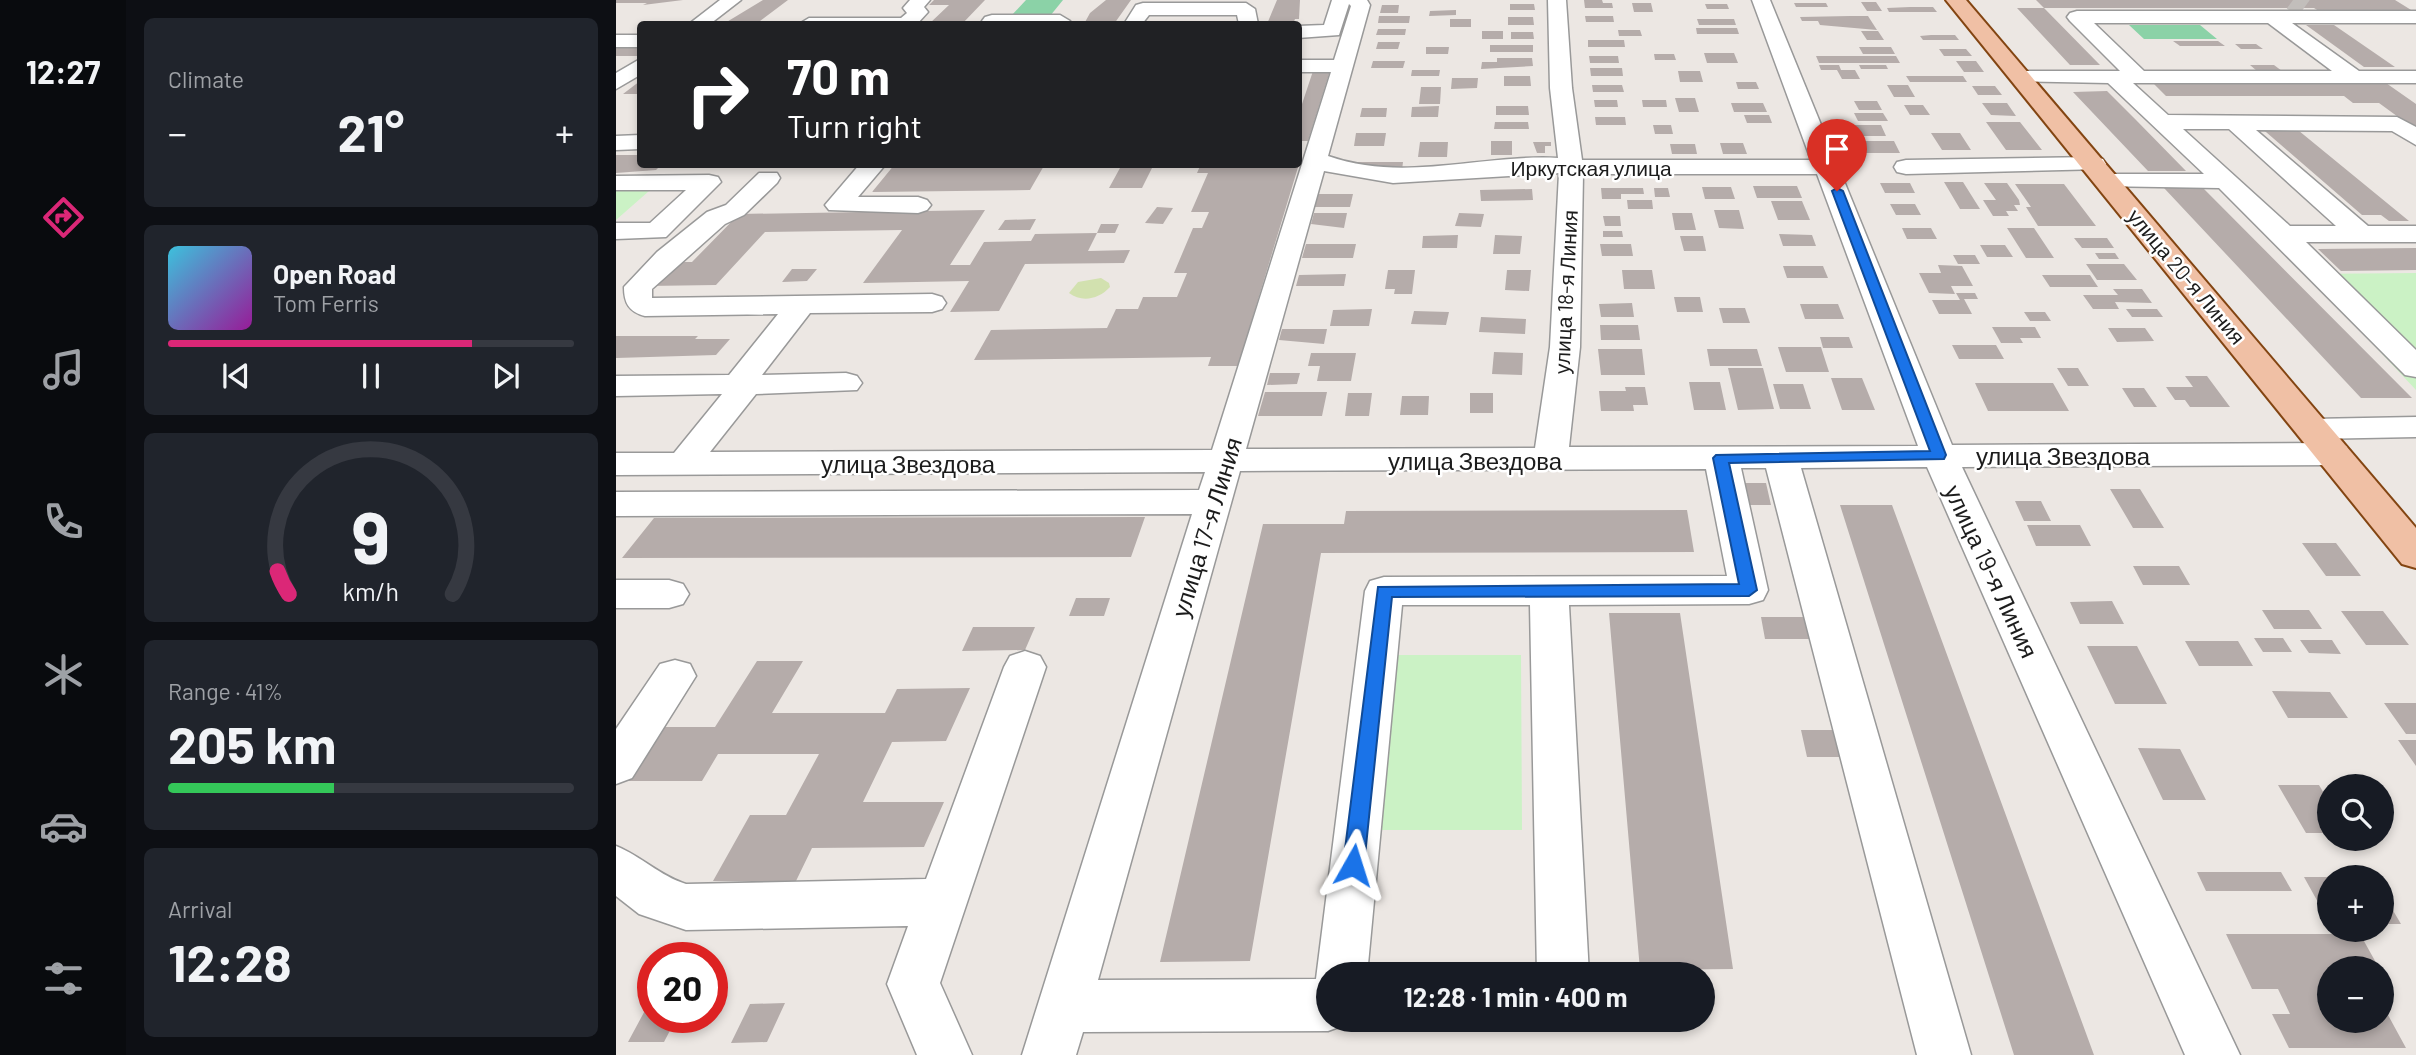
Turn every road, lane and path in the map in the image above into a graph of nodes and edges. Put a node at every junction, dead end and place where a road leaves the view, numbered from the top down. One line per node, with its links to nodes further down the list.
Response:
1 (732, 0): 13 (street)
2 (1010, 0): 16 (street)
3 (1341, 0): 20 (street)
4 (1356, 0): 28 (street, улица 17-я Линия)
5 (1557, 0): 44 (street, улица 18-я Линия)
6 (1761, 0): 45 (street, улица 19-я Линия)
7 (1956, 0): 32 (main road, улица 20-я Линия)
8 (917, 4): 15 (street)
9 (808, 16): 14 (street)
10 (2272, 17): 12 (street); 31 (street); 33 (street)
11 (1062, 18): 17 (street)
12 (2415, 18)
13 (702, 21)
14 (869, 21)
15 (909, 21)
16 (992, 21)
17 (1019, 21)
18 (1135, 21): 19 (street)
19 (1248, 21)
20 (1302, 32)
21 (616, 41): 22 (street)
22 (637, 41)
23 (2280, 54): 30 (street)
24 (2234, 56): 25 (street)
25 (2211, 60)
26 (616, 61): 27 (street)
27 (637, 63)
28 (1314, 65): 43 (street, улица 17-я Линия)
29 (637, 66): 35 (street)
30 (2306, 73): 31 (street); 33 (street)
31 (2348, 73): 34 (street)
32 (2021, 77): 33 (street); 49 (main road, улица 20-я Линия)
33 (2126, 77): 37 (street)
34 (2413, 82)
35 (616, 83)
36 (2378, 108): 39 (street)
37 (2162, 122): 38 (street); 51 (street)
38 (2234, 122): 39 (street); 55 (street)
39 (2398, 124): 40 (street)
40 (2416, 138)
41 (637, 142): 42 (street)
42 (616, 143)
43 (1311, 151): 44 (street, Иркутская улица); 75 (street, улица 17-я Линия)
44 (1571, 167): 45 (street, Иркутская улица); 72 (street, улица 18-я Линия)
45 (1828, 167): 69 (street, улица 19-я Линия)
46 (1906, 167): 49 (street)
47 (685, 168): 53 (street)
48 (870, 168): 56 (street)
49 (2101, 173): 51 (street); 68 (main road, улица 20-я Линия)
50 (768, 178): 62 (street)
51 (2226, 181): 54 (street)
52 (616, 183): 53 (street)
53 (668, 183): 57 (street); 57 (street)
54 (2251, 204): 55 (street); 58 (street)
55 (2327, 204): 59 (street)
56 (918, 205)
57 (616, 230)
58 (2283, 234): 59 (street); 63 (street)
59 (2361, 234): 60 (street)
60 (2416, 234)
61 (932, 303): 62 (street)
62 (801, 305): 65 (street)
63 (2416, 368)
64 (846, 383): 65 (street)
65 (743, 384): 66 (street); 74 (street)
66 (616, 386)
67 (2416, 428): 68 (street)
68 (2323, 441): 69 (street, улица Звездова); 78 (main road, улица 20-я Линия)
69 (1939, 455): 70 (street, улица Звездова); 94 (street, улица 19-я Линия)
70 (1781, 457): 71 (street, улица Звездова); 93 (street)
71 (1721, 458): 72 (street, улица Звездова); 79 (street)
72 (1550, 459): 75 (street, улица Звездова)
73 (631, 464): 74 (street, улица Звездова); 76 (street)
74 (683, 464): 75 (street, улица Звездова)
75 (1220, 482): 77 (street); 90 (street, улица 17-я Линия)
76 (616, 498)
77 (616, 504)
78 (2416, 554)
79 (1549, 591): 87 (street); 88 (street)
80 (616, 594): 81 (street)
81 (669, 594)
82 (1026, 667): 86 (street)
83 (675, 676): 84 (street)
84 (616, 765)
85 (616, 868): 86 (street)
86 (942, 902): 91 (street)
87 (1342, 962)
88 (1563, 962)
89 (1316, 1005): 90 (street)
90 (1064, 1006): 92 (street, улица 17-я Линия)
91 (945, 1055)
92 (1049, 1055)
93 (1944, 1055)
94 (2213, 1055)

